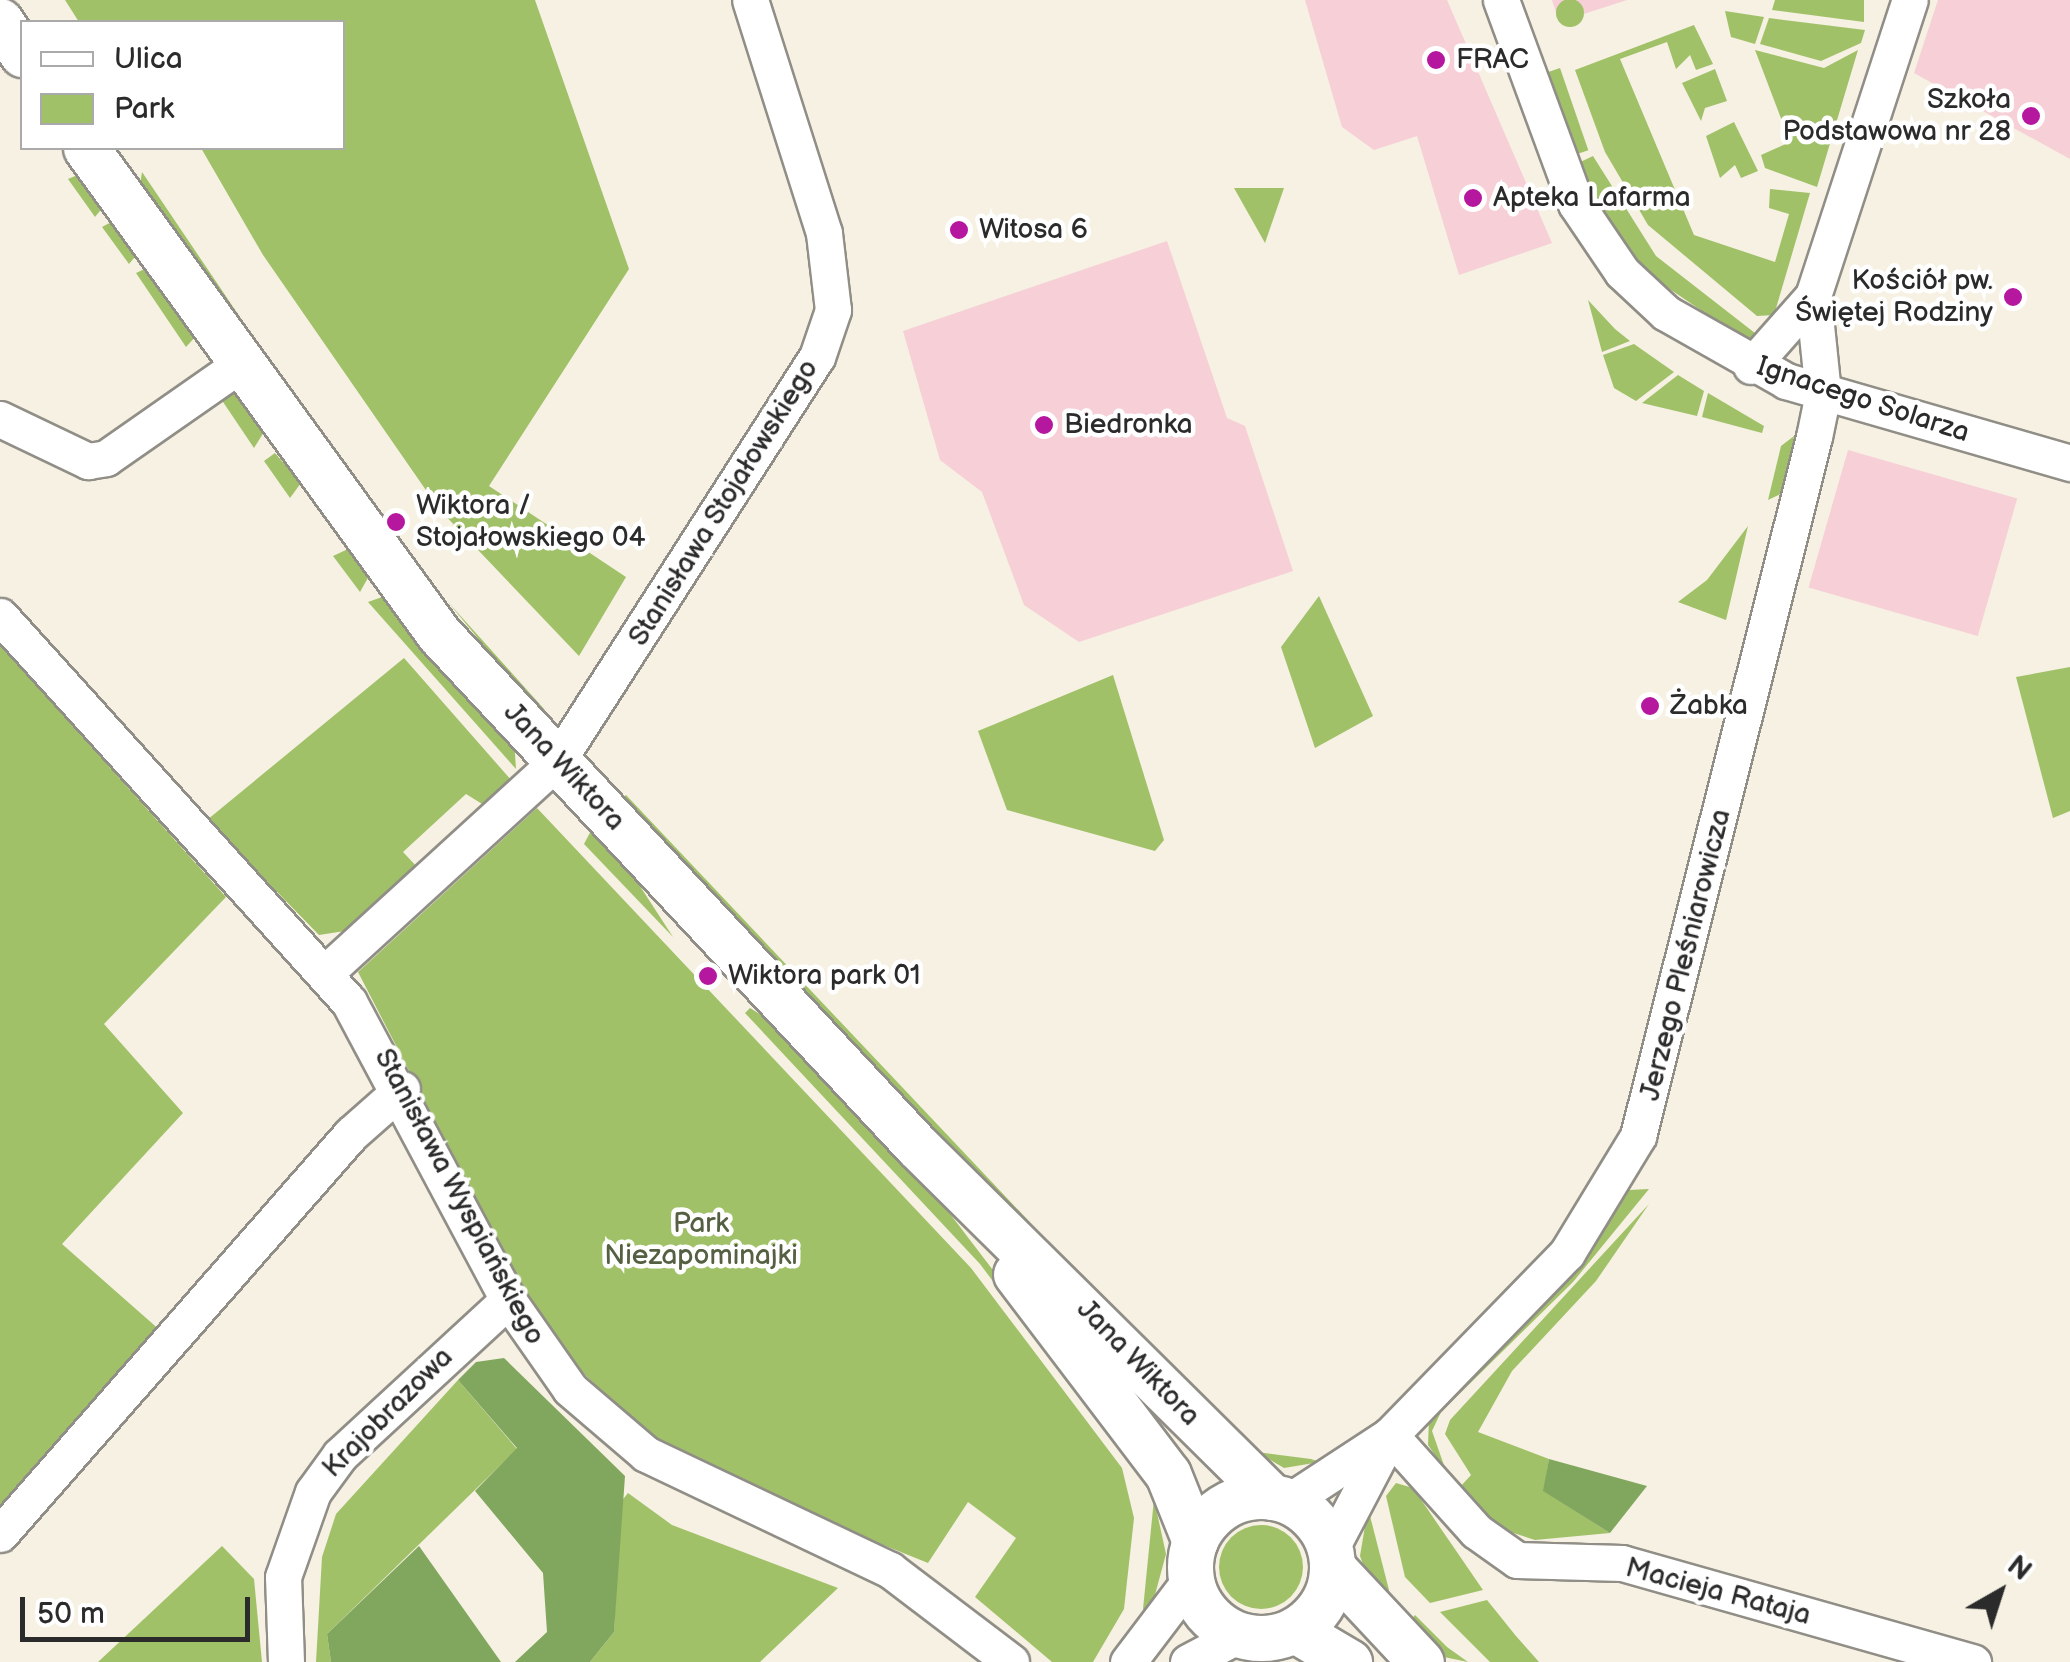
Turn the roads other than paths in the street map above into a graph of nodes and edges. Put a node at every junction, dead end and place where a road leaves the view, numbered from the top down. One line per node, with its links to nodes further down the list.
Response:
1 (750, 0): 14 (street, Stanisława Stojałowskiego)
2 (1501, 0): 9 (street, Ignacego Solarza)
3 (1910, 0): 7 (street)
4 (0, 21): 5 (street)
5 (20, 51)
6 (87, 150): 8 (street, Jana Wiktora)
7 (1812, 296): 9 (street); 10 (street)
8 (238, 366): 11 (street); 14 (street, Jana Wiktora)
9 (1752, 366): 10 (street, Ignacego Solarza)
10 (1823, 393): 12 (street, Ignacego Solarza); 19 (street, Jerzego Pleśniarowicza)
11 (0, 419)
12 (2070, 463)
13 (0, 616): 15 (street, Stanisława Wyspiańskiego)
14 (558, 760): 15 (street, Stanisława Stojałowskiego); 17 (street, Jana Wiktora)
15 (325, 972): 16 (street, Stanisława Wyspiańskiego)
16 (402, 1089): 18 (street, Stanisława Wyspiańskiego); 21 (street)
17 (918, 1146): 20 (street, Jana Wiktora); 23 (street, Jana Wiktora)
18 (508, 1300): 26 (street, Krajobrazowa); 27 (street, Stanisława Wyspiańskiego)
19 (1390, 1434): 20 (street, Jerzego Pleśniarowicza); 22 (street, Jerzego Pleśniarowicza); 32 (street, Macieja Rataja)
20 (1280, 1499): 22 (street); 23 (street)
21 (0, 1534)
22 (1331, 1559): 24 (street); 31 (street)
23 (1193, 1560): 25 (street); 28 (street)
24 (1294, 1630): 25 (street); 30 (street)
25 (1238, 1635): 29 (street)
26 (286, 1662)
27 (1011, 1662)
28 (1128, 1662)
29 (1188, 1662)
30 (1350, 1662)
31 (1421, 1662)
32 (1973, 1662)

